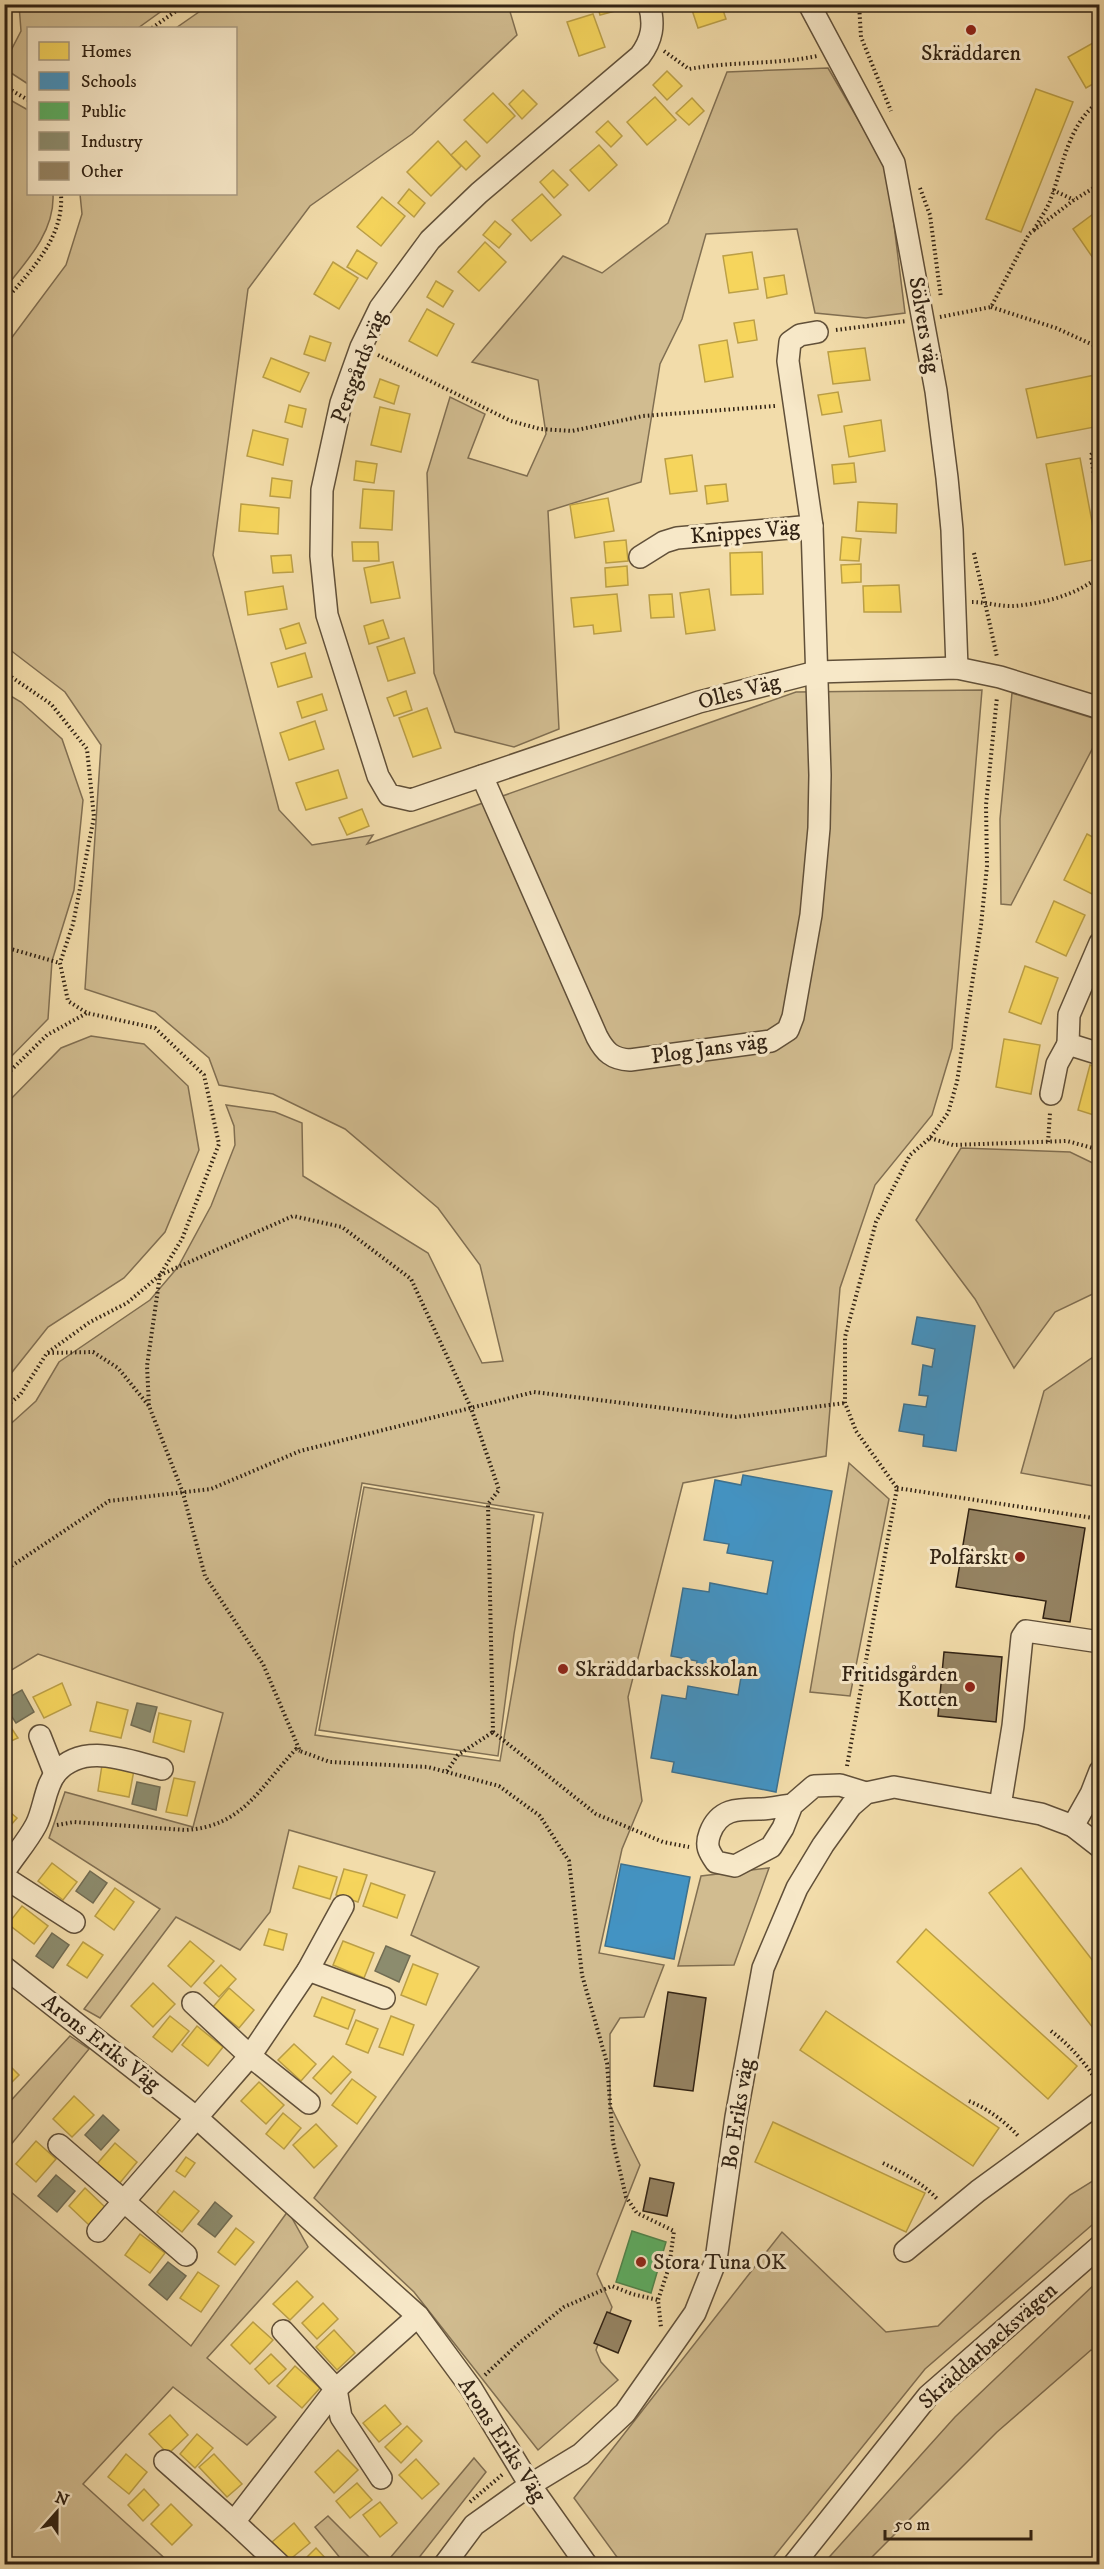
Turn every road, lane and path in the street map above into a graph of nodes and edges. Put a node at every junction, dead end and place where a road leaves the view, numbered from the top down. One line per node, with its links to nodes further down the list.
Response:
1 (5, 4): 6 (path)
2 (186, 4): 7 (path)
3 (649, 4): 9 (street)
4 (809, 4): 10 (street, Sölvers väg)
5 (860, 4): 8 (path)
6 (4, 10)
7 (153, 27)
8 (861, 37): 10 (path); 14 (path)
9 (651, 41): 10 (path); 26 (street, Persgårds väg)
10 (835, 53): 23 (street, Sölvers väg)
11 (4, 86): 12 (path)
12 (27, 99)
13 (1100, 101): 17 (path)
14 (894, 119)
15 (918, 183): 23 (path)
16 (1100, 184): 19 (path)
17 (1053, 190): 19 (path); 20 (path)
18 (61, 195): 21 (path)
19 (1074, 200): 20 (path)
20 (1033, 231): 22 (path)
21 (4, 302)
22 (991, 307): 23 (path); 27 (path)
23 (933, 318): 24 (path); 25 (path); 35 (street, Sölvers väg)
24 (946, 327)
25 (817, 332): 28 (street)
26 (361, 347): 28 (path); 43 (street, Persgårds väg)
27 (1100, 348)
28 (795, 404): 31 (street)
29 (1100, 443): 30 (path)
30 (1100, 519)
31 (812, 526): 33 (street, Knippes Väg); 39 (street)
32 (974, 552): 36 (path)
33 (640, 557)
34 (1100, 576): 36 (path)
35 (954, 601): 36 (path); 37 (street, Sölvers väg)
36 (985, 602): 40 (path)
37 (957, 668): 39 (street, Olles Väg); 40 (street, Olles Väg)
38 (4, 672): 46 (path)
39 (816, 672): 42 (street, Olles Väg); 42 (street, Plog Jans väg)
40 (1000, 677): 41 (street, Olles Väg); 52 (path)
41 (1100, 708)
42 (482, 776): 43 (street, Olles Väg)
43 (389, 795)
44 (1100, 943): 48 (street)
45 (4, 947): 46 (path)
46 (60, 963): 47 (path)
47 (87, 1014): 50 (path); 55 (path)
48 (1068, 1044): 49 (street); 51 (street)
49 (1100, 1054)
50 (4, 1077)
51 (1051, 1094): 53 (path)
52 (930, 1138): 53 (path); 57 (path)
53 (1048, 1142): 54 (path)
54 (1100, 1150)
55 (160, 1275): 56 (path); 58 (path); 60 (path)
56 (47, 1353): 58 (path); 59 (path)
57 (845, 1403): 60 (path); 62 (path)
58 (149, 1406): 61 (path)
59 (4, 1408)
60 (471, 1408): 61 (path); 65 (path)
61 (183, 1492): 63 (path); 67 (path)
62 (1100, 1519)
63 (4, 1571)
64 (1100, 1641): 74 (street)
65 (493, 1732): 69 (path); 78 (path)
66 (40, 1736): 71 (street)
67 (300, 1750): 69 (path); 75 (path)
68 (162, 1769): 71 (street)
69 (447, 1772): 102 (path)
70 (1100, 1772): 76 (street)
71 (55, 1774): 75 (street)
72 (866, 1793): 73 (street); 74 (street); 110 (street, Bo Eriks väg)
73 (792, 1805): 78 (street); 78 (street)
74 (1000, 1806): 76 (street)
75 (36, 1826): 79 (street)
76 (1073, 1826): 77 (street)
77 (1100, 1847)
78 (707, 1850)
79 (6, 1867): 81 (street)
80 (343, 1906): 83 (street)
81 (74, 1922)
82 (4, 1967): 92 (street, Arons Eriks Väg)
83 (308, 1970): 84 (street); 87 (street)
84 (384, 1998)
85 (193, 2003): 87 (street)
86 (1051, 2031): 88 (path)
87 (250, 2056): 91 (street); 92 (street)
88 (1100, 2085)
89 (969, 2101): 94 (path)
90 (1100, 2102): 94 (street)
91 (309, 2103)
92 (197, 2118): 96 (street); 103 (street, Arons Eriks Väg)
93 (59, 2145): 96 (street)
94 (1031, 2152): 97 (street)
95 (882, 2163): 97 (path)
96 (124, 2202): 98 (street); 101 (street)
97 (951, 2213): 100 (street)
98 (98, 2231)
99 (1100, 2246): 115 (street, Skräddarbacksvägen)
100 (905, 2251)
101 (186, 2255)
102 (658, 2300): 104 (path); 106 (path)
103 (418, 2316): 106 (street, Arons Eriks Väg); 107 (street)
104 (662, 2330)
105 (283, 2331): 107 (street)
106 (471, 2388): 110 (street, Arons Eriks Väg)
107 (336, 2389): 109 (street); 111 (street)
108 (165, 2461): 111 (street)
109 (381, 2478)
110 (530, 2485): 113 (street, Bo Eriks väg); 114 (street, Arons Eriks Väg)
111 (234, 2522): 112 (street)
112 (279, 2565)
113 (445, 2565)
114 (586, 2565)
115 (794, 2565)

